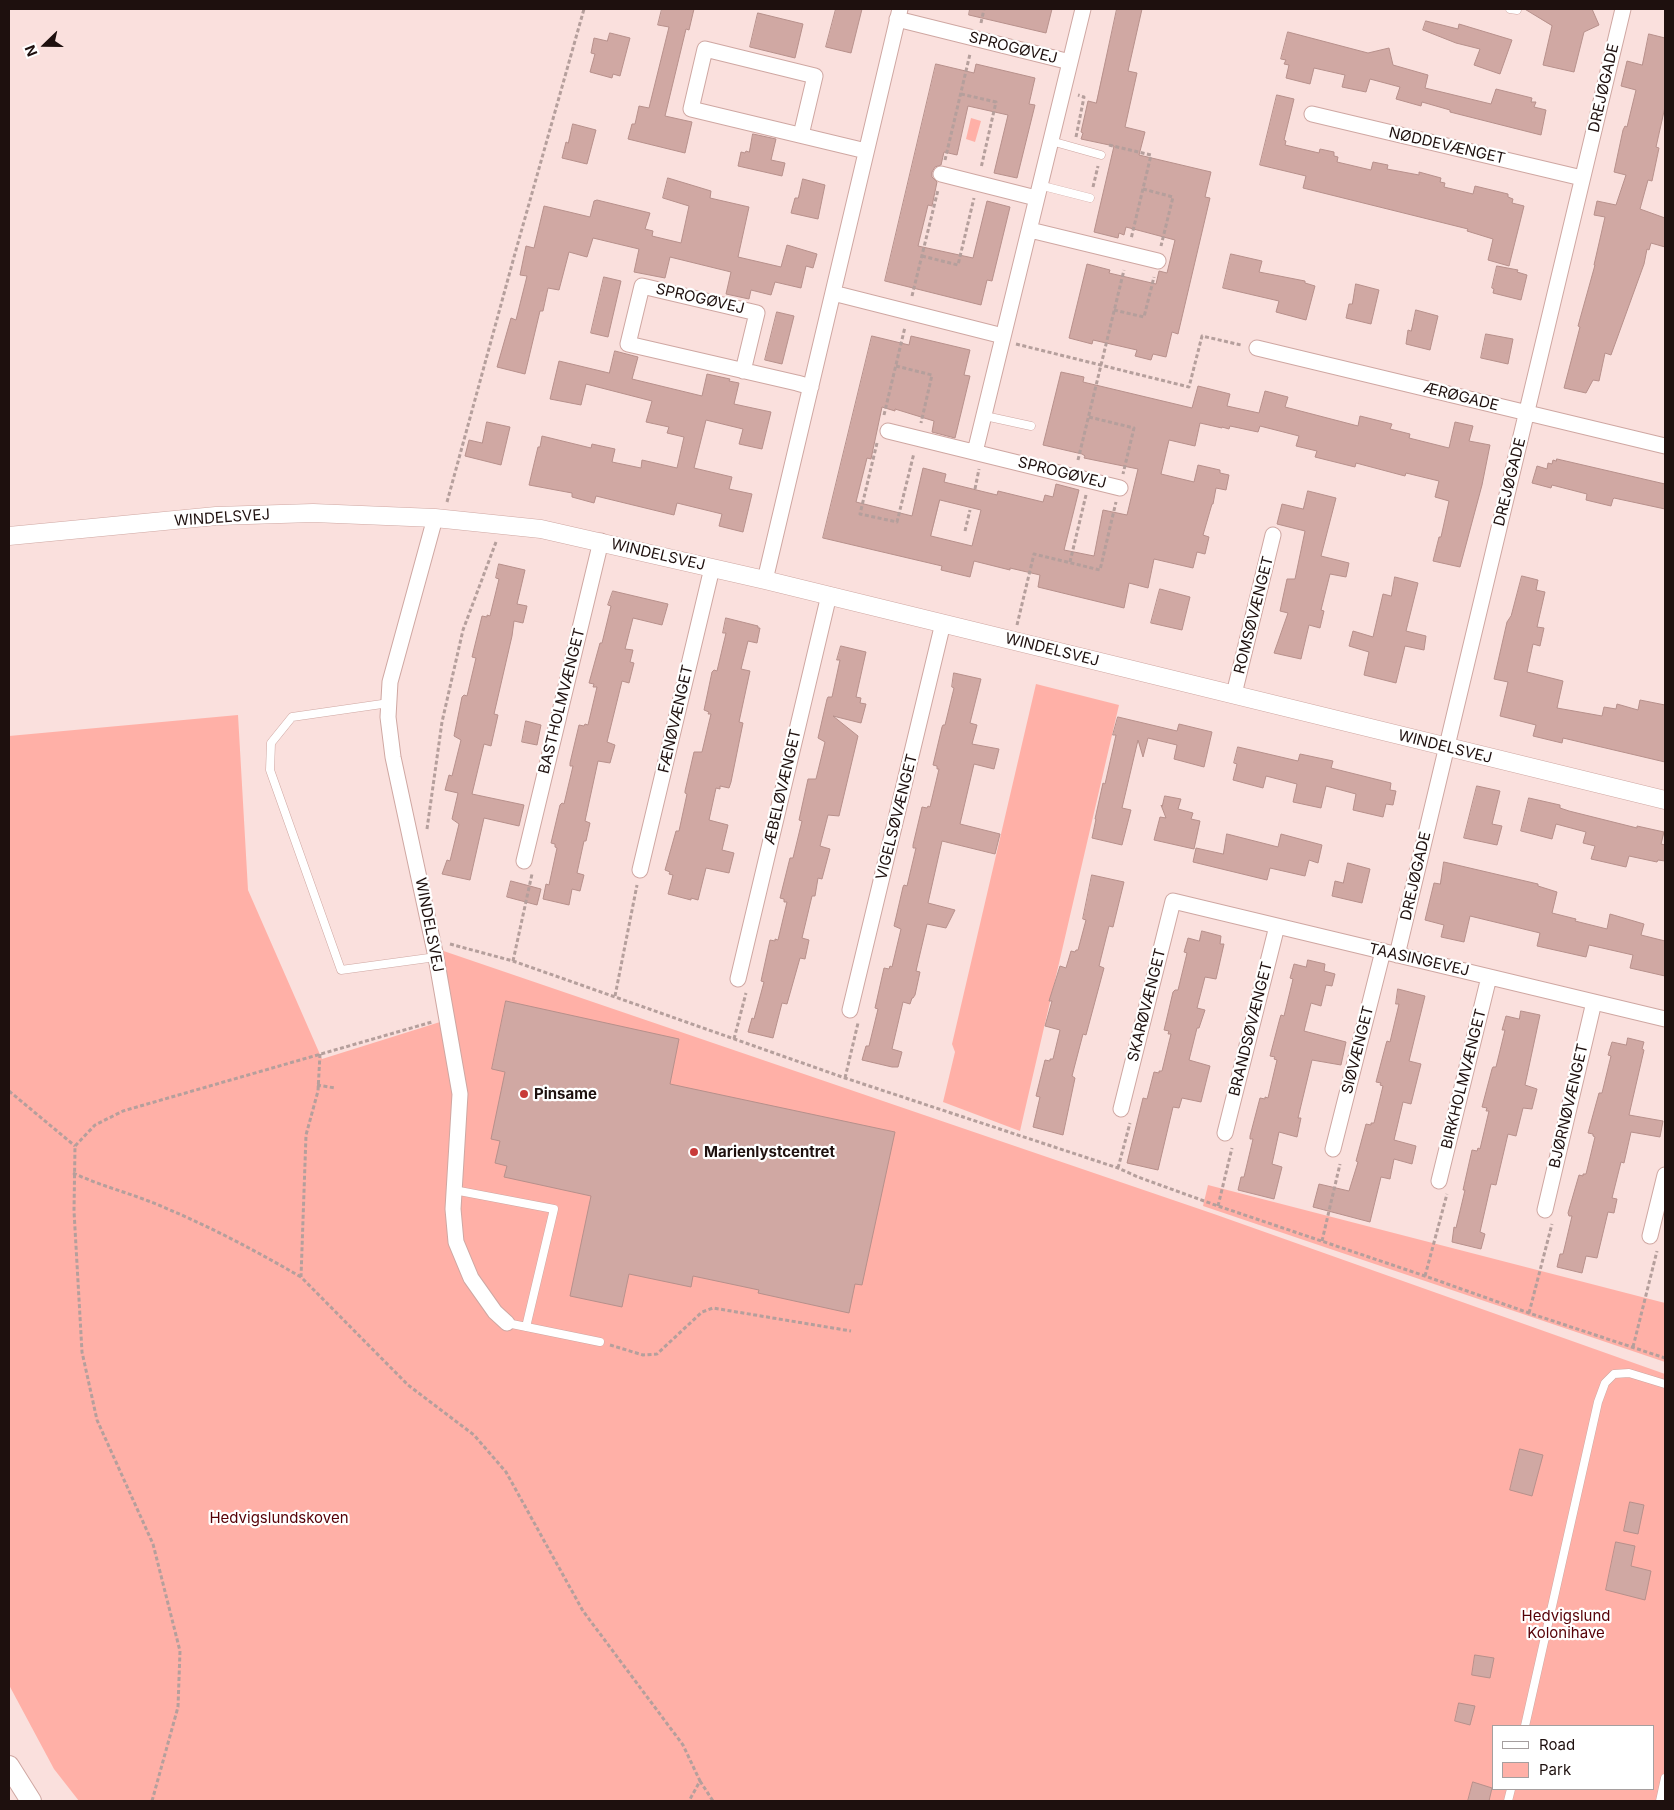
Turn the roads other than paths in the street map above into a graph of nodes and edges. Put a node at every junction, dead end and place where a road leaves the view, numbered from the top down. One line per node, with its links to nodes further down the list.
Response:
1 (1083, 9): 4 (street, SPROGØVEJ)
2 (1622, 9): 11 (street, DREJØGADE)
3 (898, 14): 4 (street, SPROGØVEJ); 8 (street, SPROGØVEJ)
4 (1070, 62): 7 (street, SPROGØVEJ)
5 (1312, 114): 11 (street, NØDDEVÆNGET)
6 (801, 135): 6 (street); 8 (street)
7 (1052, 136): 9 (lane); 12 (street, SPROGØVEJ)
8 (866, 151): 16 (street, SPROGØVEJ)
9 (1101, 155)
10 (942, 174): 12 (street)
11 (1582, 178): 21 (street, DREJØGADE)
12 (1038, 192): 13 (lane); 14 (street, SPROGØVEJ)
13 (1090, 198)
14 (1030, 230): 15 (street); 17 (street, SPROGØVEJ)
15 (1158, 261)
16 (833, 293): 17 (street); 20 (street, SPROGØVEJ)
17 (1003, 336): 22 (street, SPROGØVEJ)
18 (1257, 348): 21 (street, ÆRØGADE)
19 (743, 371): 19 (street, SPROGØVEJ); 20 (street, SPROGØVEJ)
20 (811, 386): 33 (street, SPROGØVEJ)
21 (1526, 413): 25 (street, ÆRØGADE); 38 (street, DREJØGADE)
22 (985, 416): 23 (lane); 26 (street, SPROGØVEJ)
23 (1031, 426)
24 (888, 431): 26 (street, SPROGØVEJ)
25 (1665, 446)
26 (975, 452): 27 (street, SPROGØVEJ)
27 (1120, 488)
28 (439, 518): 30 (street, WINDELSVEJ); 31 (street, WINDELSVEJ); 37 (street, WINDELSVEJ)
29 (1273, 535): 36 (street, ROMSØVÆNGET)
30 (9, 536)
31 (601, 541): 32 (street, WINDELSVEJ); 40 (street, BASTHOLMVÆNGET)
32 (712, 568): 33 (street, WINDELSVEJ); 41 (street, FÆNØVÆNGET)
33 (765, 580): 34 (street, WINDELSVEJ)
34 (829, 595): 35 (street, WINDELSVEJ); 47 (street, ÆBELØVÆNGET)
35 (943, 624): 36 (street, WINDELSVEJ); 49 (street, VIGELSØVÆNGET)
36 (1234, 694): 38 (street, WINDELSVEJ)
37 (389, 703): 45 (street, WINDELSVEJ); 45 (lane)
38 (1446, 747): 39 (street, WINDELSVEJ); 44 (street, DREJØGADE)
39 (1665, 800)
40 (524, 861)
41 (640, 870)
42 (1173, 901): 43 (street, TAASINGEVEJ); 51 (street, SKARØVÆNGET)
43 (1277, 926): 44 (street, TAASINGEVEJ); 52 (street, BRANDSØVÆNGET)
44 (1390, 953): 46 (street, TAASINGEVEJ); 53 (street, SIØVÆNGET)
45 (436, 957): 56 (street, WINDELSVEJ)
46 (1489, 977): 48 (street, TAASINGEVEJ); 55 (street, BIRKHOLMVÆNGET)
47 (738, 979)
48 (1594, 1002): 50 (street, TAASINGEVEJ); 57 (street, BJØRNØVÆNGET)
49 (850, 1010)
50 (1665, 1019)
51 (1121, 1109)
52 (1225, 1133)
53 (1333, 1149)
54 (1665, 1175): 58 (street)
55 (1439, 1181)
56 (454, 1190): 59 (street, WINDELSVEJ); 60 (lane)
57 (1545, 1210)
58 (1650, 1236)
59 (507, 1323): 60 (lane)
60 (526, 1327): 61 (lane)
61 (600, 1342)
62 (1665, 1384): 63 (lane)
63 (1525, 1725)
64 (9, 1766): 66 (main road)
65 (1665, 1778): 67 (lane)
66 (31, 1801)
67 (1660, 1801)

